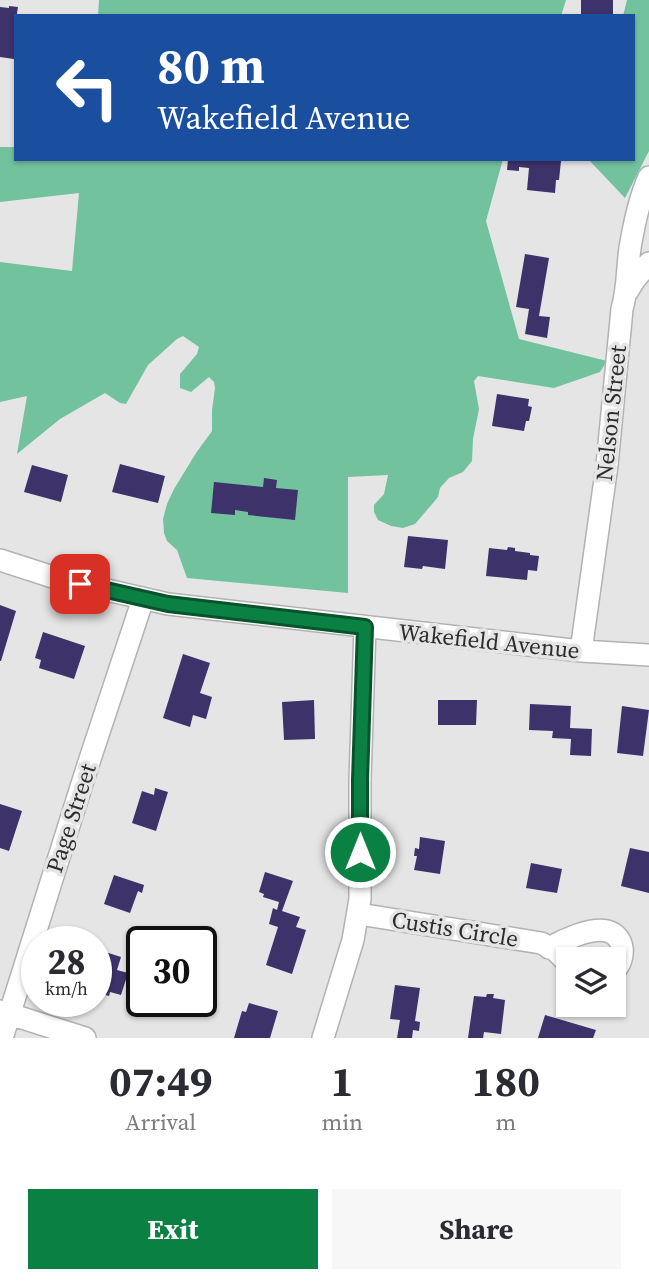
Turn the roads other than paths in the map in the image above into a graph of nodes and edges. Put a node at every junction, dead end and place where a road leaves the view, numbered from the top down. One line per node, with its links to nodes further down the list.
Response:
1 (649, 177): 3 (street, Nelson Street)
2 (649, 263): 3 (street)
3 (627, 293): 7 (street, Nelson Street)
4 (0, 560): 5 (street, Wakefield Avenue)
5 (143, 599): 6 (street, Wakefield Avenue); 13 (street, Page Street)
6 (365, 627): 7 (street, Wakefield Avenue); 9 (street)
7 (581, 651): 8 (street, Wakefield Avenue)
8 (649, 655)
9 (359, 914): 11 (street, Custis Circle); 16 (street)
10 (622, 947): 11 (street, Custis Circle)
11 (550, 948): 12 (street, Custis Circle)
12 (556, 951)
13 (5, 1012): 14 (street, Page Street); 15 (street)
14 (2, 1038)
15 (85, 1038)
16 (323, 1038)

